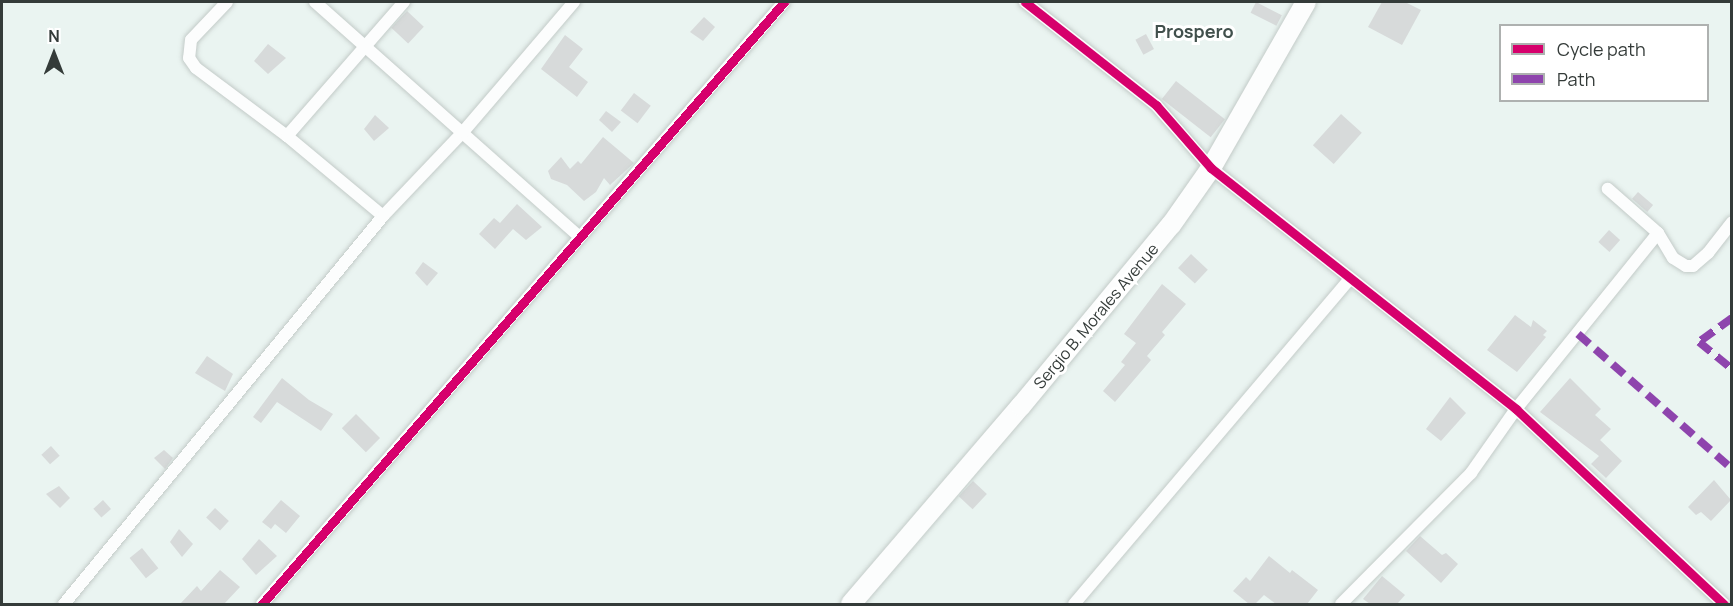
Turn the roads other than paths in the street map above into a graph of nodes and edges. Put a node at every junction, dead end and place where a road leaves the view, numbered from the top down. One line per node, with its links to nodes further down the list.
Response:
1 (227, 2): 10 (street)
2 (315, 2): 8 (street)
3 (404, 2): 8 (street)
4 (574, 2): 9 (street)
5 (784, 2): 16 (street)
6 (1025, 2): 11 (street)
7 (1306, 2): 11 (main road, Sergio B. Morales Avenue)
8 (366, 45): 9 (street); 10 (street)
9 (463, 132): 13 (street); 16 (street)
10 (287, 136): 13 (street)
11 (1211, 168): 17 (street); 21 (main road, Sergio B. Morales Avenue)
12 (1608, 189): 15 (street)
13 (383, 216): 19 (street)
14 (1731, 222): 15 (street)
15 (1658, 233): 18 (street)
16 (579, 236): 20 (street)
17 (1350, 279): 18 (street); 22 (street)
18 (1516, 409): 23 (street); 24 (street)
19 (64, 604)
20 (262, 604)
21 (851, 604)
22 (1074, 604)
23 (1341, 604)
24 (1725, 604)

